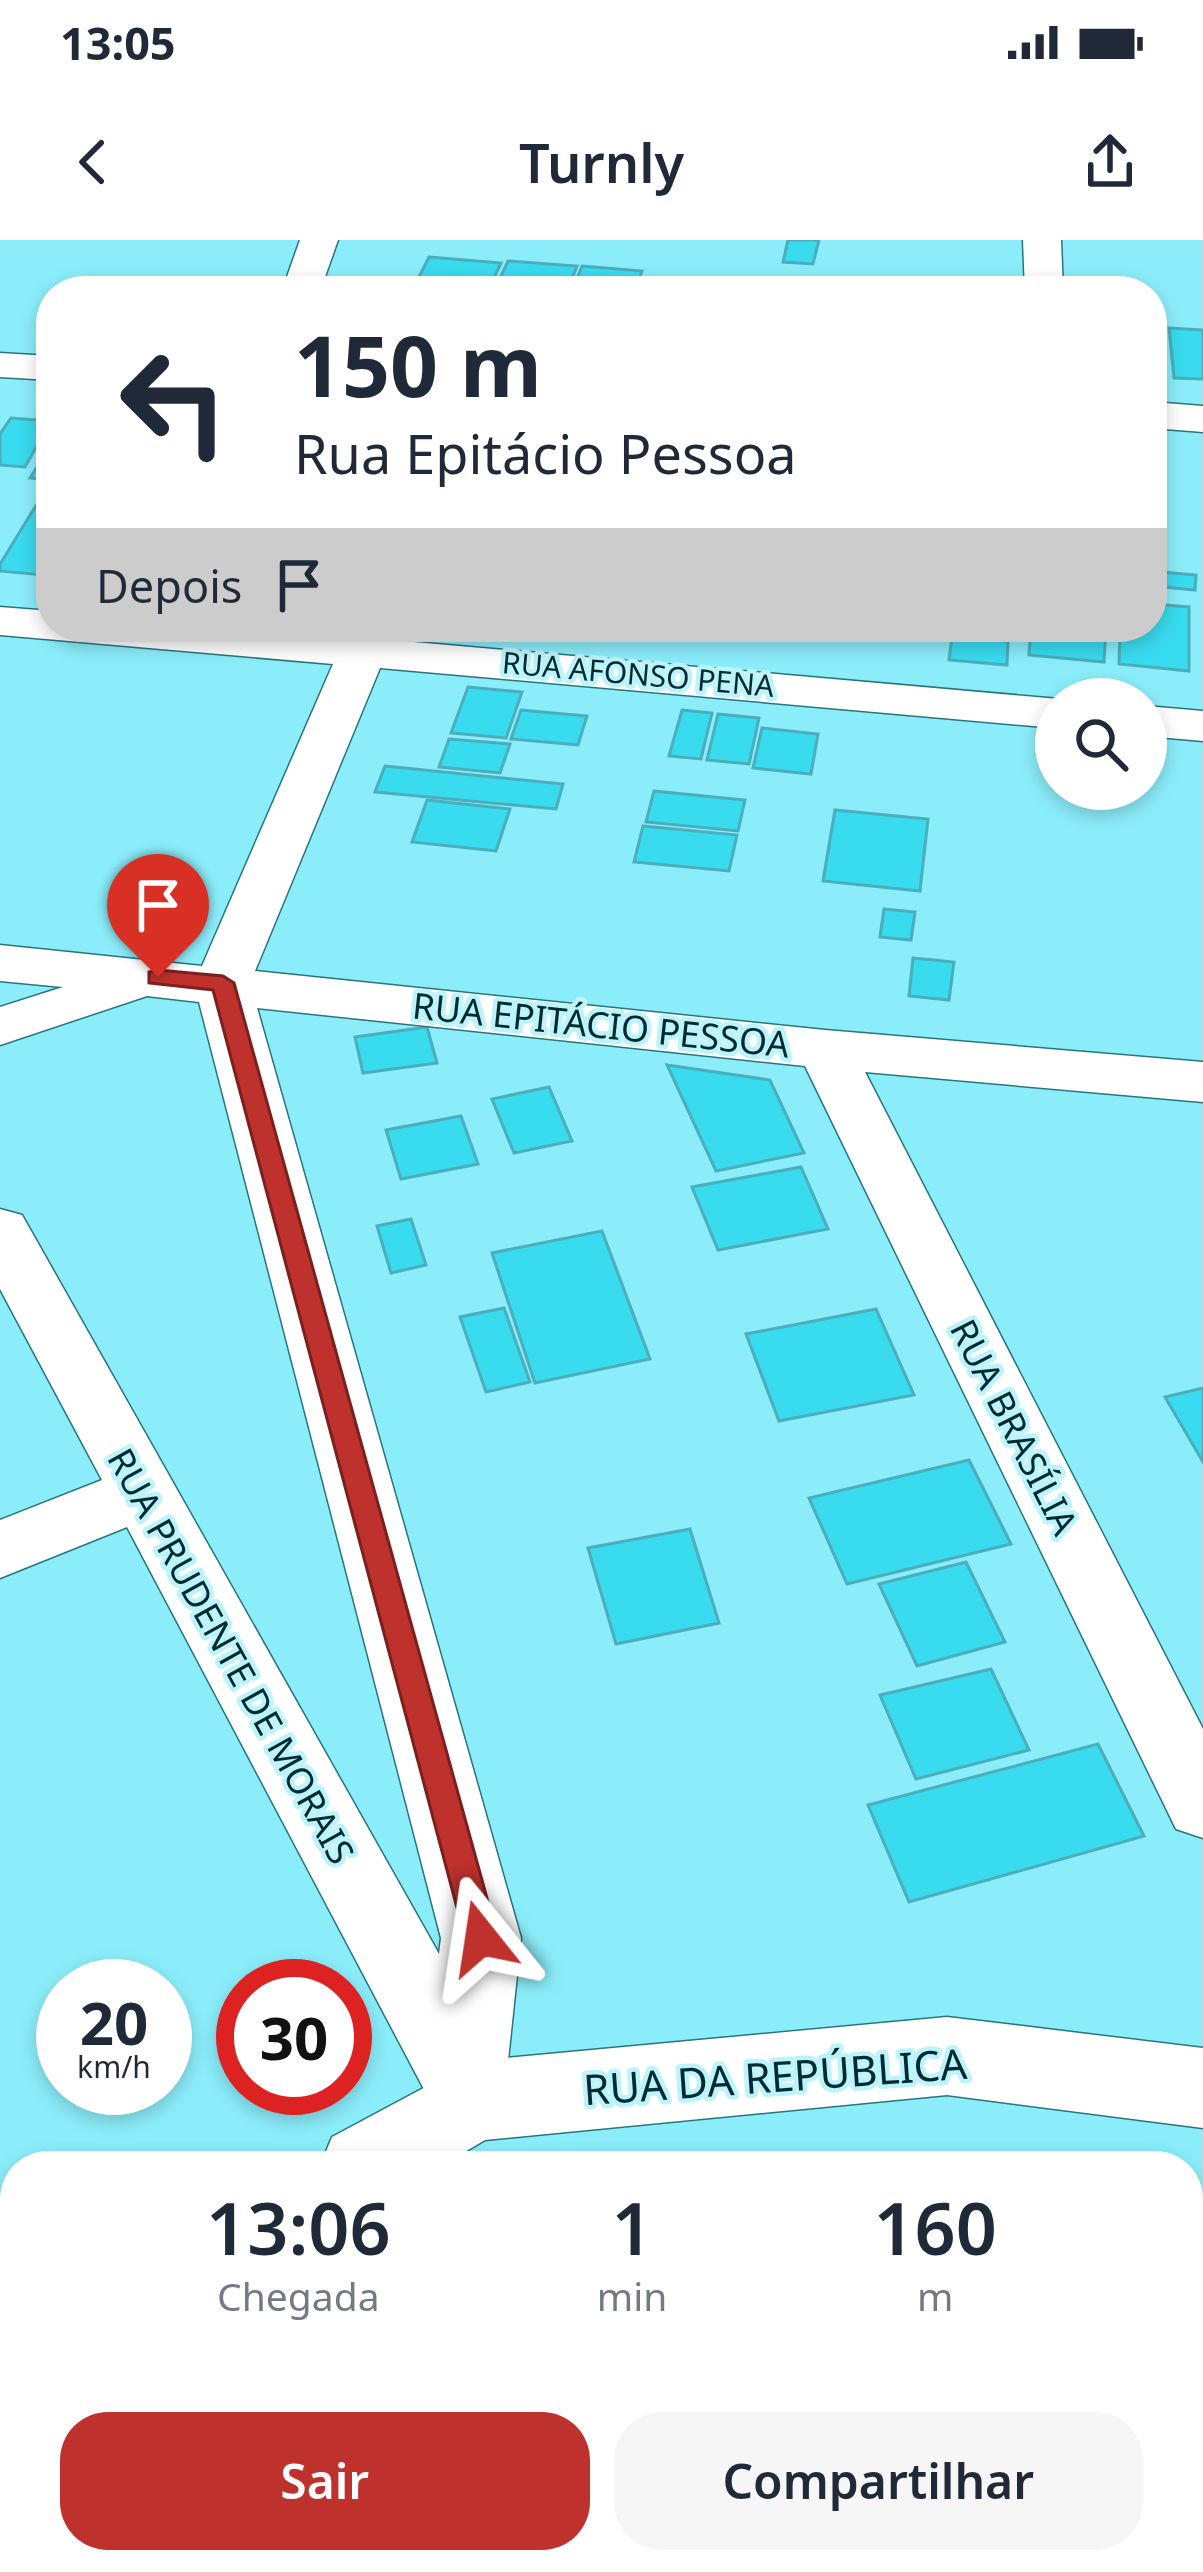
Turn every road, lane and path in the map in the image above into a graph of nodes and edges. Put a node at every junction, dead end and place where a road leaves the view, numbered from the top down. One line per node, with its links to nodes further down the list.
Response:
1 (319, 240): 3 (street)
2 (1042, 240): 4 (street)
3 (306, 276)
4 (1043, 276)
5 (0, 332): 6 (street)
6 (36, 334)
7 (0, 364): 8 (street)
8 (36, 367)
9 (1167, 416): 10 (street)
10 (1203, 419)
11 (1167, 452): 12 (street)
12 (1203, 454)
13 (0, 621): 14 (street)
14 (36, 624)
15 (367, 642): 21 (street)
16 (397, 642): 17 (street, RUA AFONSO PENA)
17 (1035, 711)
18 (1167, 723): 19 (street)
19 (1203, 726)
20 (0, 963): 21 (street, RUA EPITÁCIO PESSOA)
21 (190, 980): 22 (street); 23 (street, RUA EPITÁCIO PESSOA); 30 (street)
22 (0, 1026)
23 (825, 1049): 24 (street, RUA EPITÁCIO PESSOA); 28 (street, RUA BRASÍLIA)
24 (1203, 1082)
25 (0, 1231): 26 (street, RUA PRUDENTE DE MORAIS)
26 (140, 1493): 27 (street); 30 (street, RUA PRUDENTE DE MORAIS)
27 (0, 1550)
28 (1203, 1804)
29 (1203, 2088): 30 (street, RUA DA REPÚBLICA)
30 (470, 2090): 31 (street, RUA DA REPÚBLICA)
31 (383, 2151)

